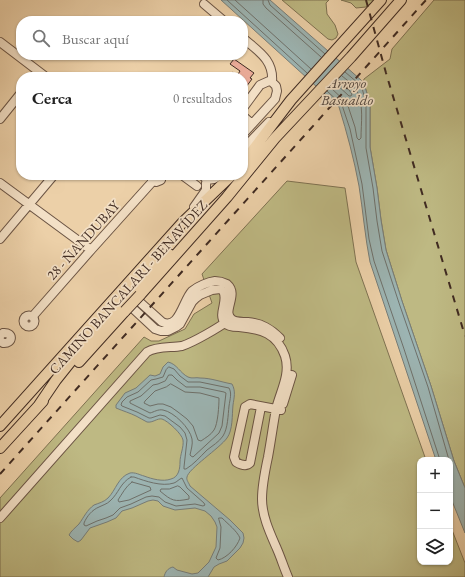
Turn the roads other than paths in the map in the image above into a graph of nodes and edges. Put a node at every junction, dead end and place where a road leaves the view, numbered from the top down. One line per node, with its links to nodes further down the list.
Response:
1 (381, 0): 12 (main road)
2 (401, 0): 20 (main road, CAMINO BANCALARI - BENAVÍDEZ)
3 (204, 4): 4 (street)
4 (218, 16)
5 (0, 42): 7 (street)
6 (248, 43): 10 (street)
7 (16, 54)
8 (24, 60): 9 (street)
9 (39, 72)
10 (272, 82): 13 (street); 16 (street)
11 (16, 99): 14 (street)
12 (291, 100): 18 (street); 19 (main road)
13 (248, 101)
14 (0, 119)
15 (248, 120): 16 (street)
16 (252, 124): 17 (street)
17 (248, 128)
18 (248, 144)
19 (248, 156)
20 (248, 168)
21 (50, 180): 30 (street)
22 (150, 180): 33 (street, 28 - ÑANDUBAY)
23 (189, 180): 29 (street)
24 (205, 180): 31 (street)
25 (227, 180): 31 (main road, CAMINO BANCALARI - BENAVÍDEZ)
26 (236, 180): 34 (main road)
27 (237, 180): 34 (main road, CAMINO BANCALARI - BENAVÍDEZ)
28 (0, 183): 30 (street)
29 (197, 186)
30 (29, 205): 32 (street); 33 (street)
31 (183, 222): 41 (main road, CAMINO BANCALARI - BENAVÍDEZ)
32 (0, 239)
33 (90, 250): 35 (street, 28 - ÑANDUBAY)
34 (130, 300): 36 (street); 37 (main road); 38 (main road, CAMINO BANCALARI - BENAVÍDEZ)
35 (33, 316)
36 (228, 321): 40 (street); 43 (street)
37 (88, 340): 38 (main road); 41 (main road)
38 (39, 406): 42 (main road, CAMINO BANCALARI - BENAVÍDEZ)
39 (261, 407): 39 (street); 40 (street)
40 (279, 410): 44 (street)
41 (3, 422)
42 (0, 448)
43 (0, 518)
44 (288, 577)

